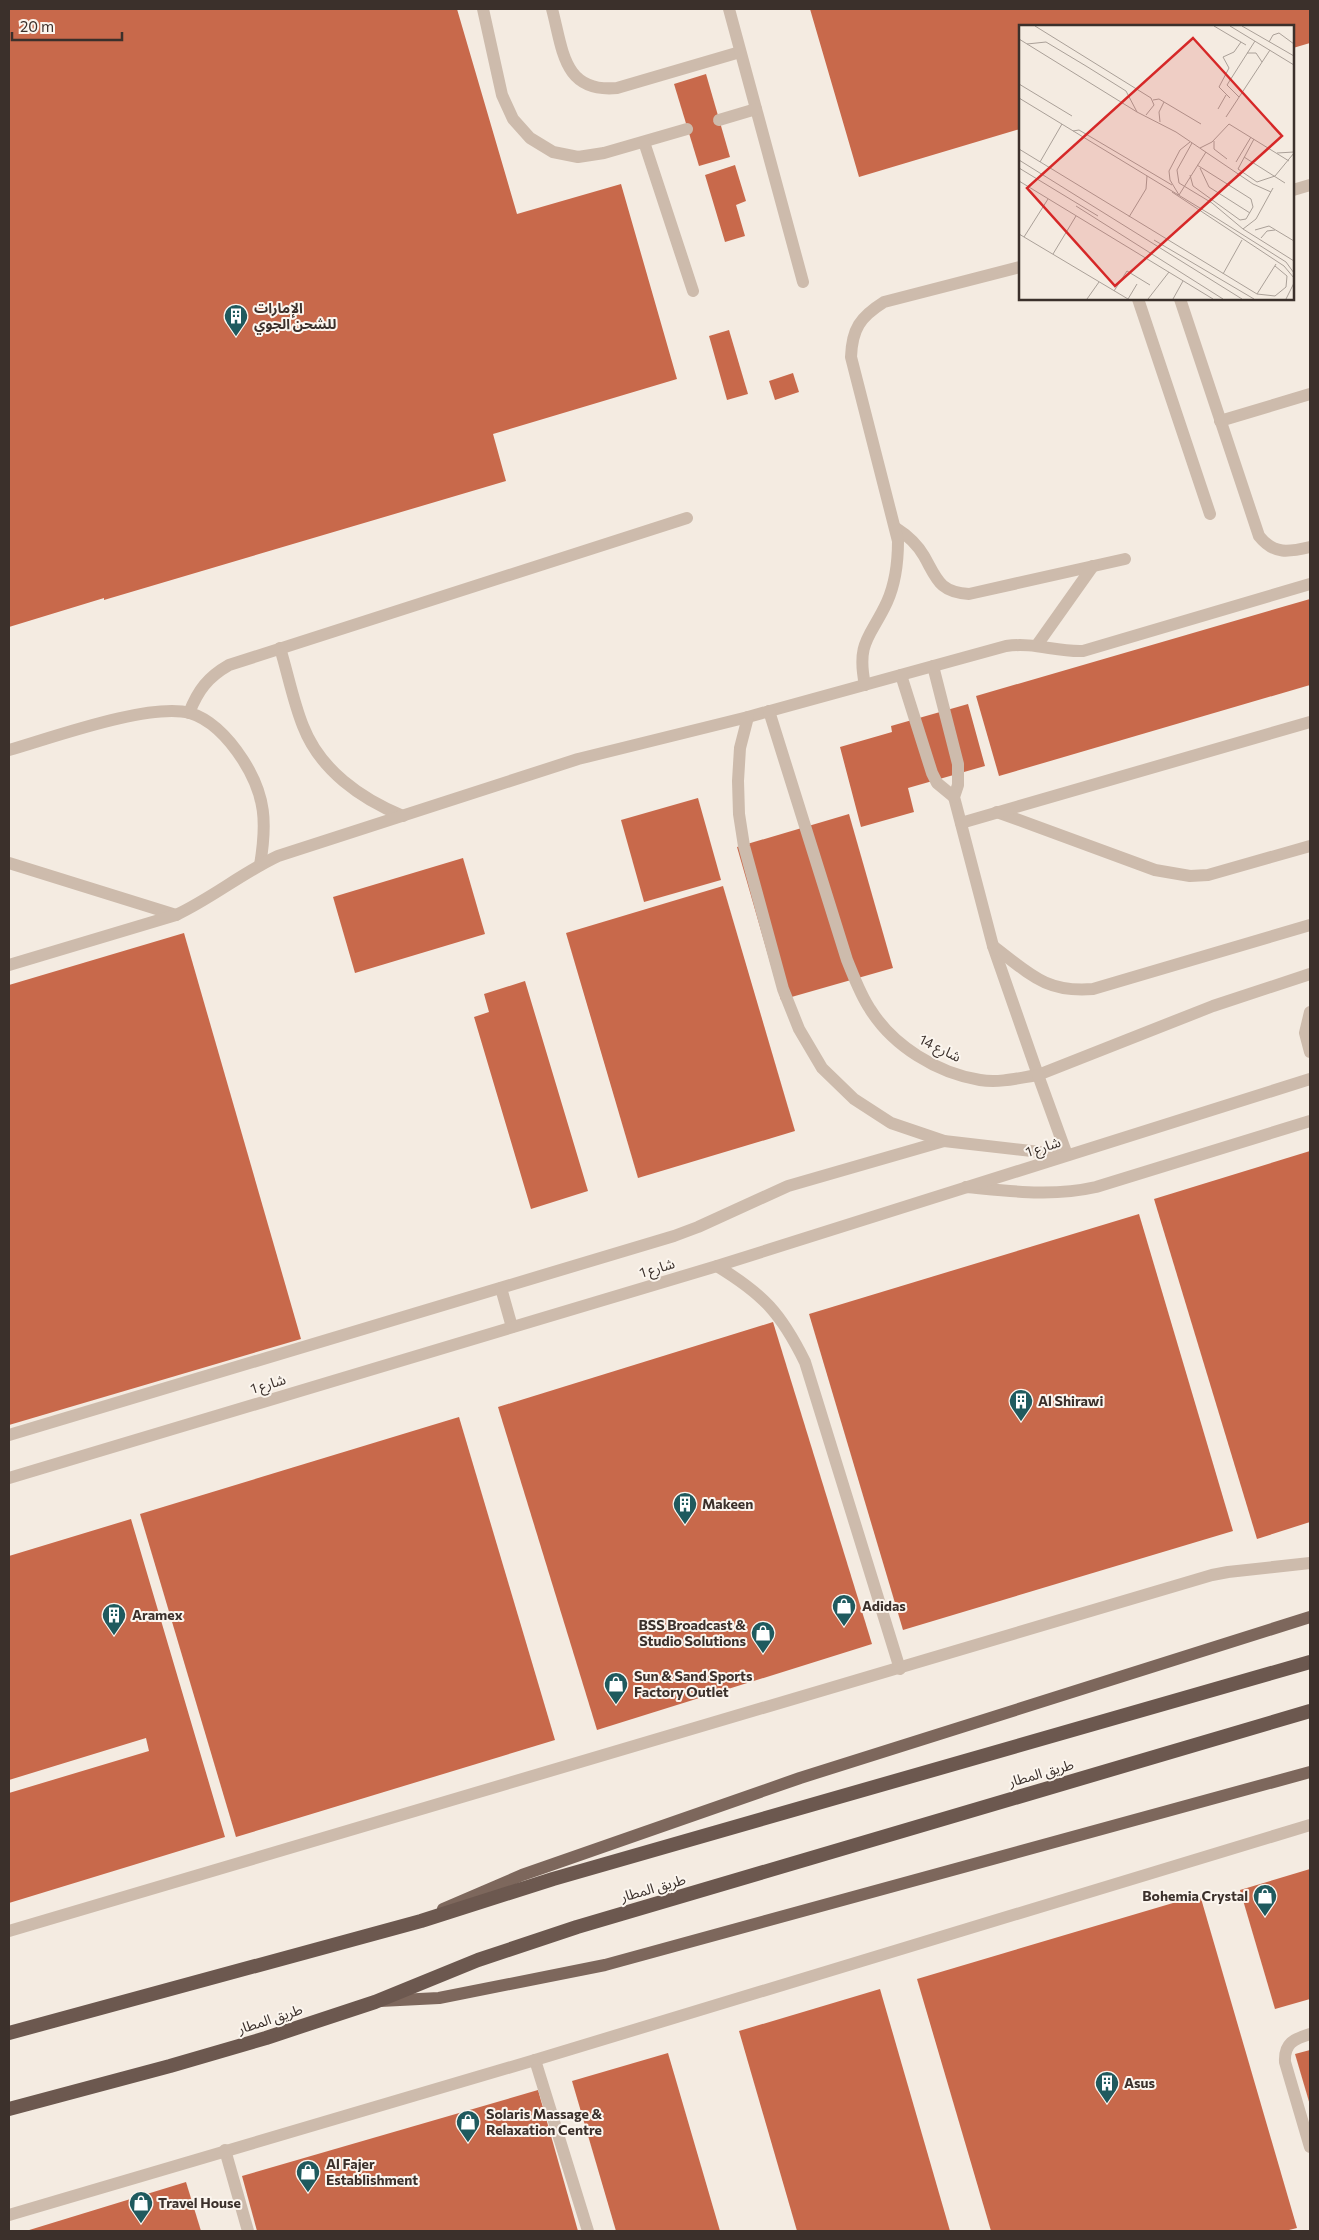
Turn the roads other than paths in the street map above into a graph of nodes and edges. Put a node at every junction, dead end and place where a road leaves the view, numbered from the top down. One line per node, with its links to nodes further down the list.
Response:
1 (482, 9): 8 (street)
2 (552, 9): 4 (street)
3 (729, 9): 4 (street)
4 (740, 52): 5 (street)
5 (756, 109): 6 (street); 12 (street)
6 (719, 120)
7 (688, 129): 8 (street)
8 (644, 142): 13 (street)
9 (1310, 185): 10 (street)
10 (1294, 190)
11 (1019, 267): 20 (street)
12 (803, 282)
13 (693, 291)
14 (1138, 300): 18 (street)
15 (1180, 300): 17 (street)
16 (1310, 394): 17 (street)
17 (1220, 421): 21 (street)
18 (1210, 514)
19 (687, 518): 26 (street)
20 (896, 528): 23 (street); 29 (street)
21 (1310, 547)
22 (1125, 559): 23 (street)
23 (1093, 566): 25 (street)
24 (1310, 584): 25 (street)
25 (1037, 645): 27 (street)
26 (280, 648): 31 (street); 37 (street)
27 (933, 666): 28 (street); 35 (street)
28 (901, 675): 29 (street); 35 (street)
29 (865, 685): 30 (street)
30 (769, 711): 32 (street); 49 (street, شارع 14)
31 (189, 713): 34 (street); 41 (street)
32 (748, 717): 37 (street); 52 (street)
33 (1310, 722): 36 (street)
34 (9, 750)
35 (954, 797): 38 (street)
36 (997, 812): 38 (street); 39 (street)
37 (403, 816): 41 (street)
38 (961, 823): 44 (street)
39 (1310, 846)
40 (9, 863): 42 (street)
41 (260, 865): 42 (street)
42 (176, 915): 45 (street)
43 (1310, 925): 44 (street)
44 (993, 946): 49 (street)
45 (9, 965)
46 (1310, 974): 49 (street, شارع 14)
47 (1310, 1012): 48 (street)
48 (1310, 1052)
49 (1038, 1075): 53 (street)
50 (1310, 1079): 53 (street, شارع 1)
51 (1310, 1120): 54 (street)
52 (944, 1141): 53 (street); 56 (street)
53 (1067, 1155): 54 (street, شارع 1)
54 (966, 1187): 55 (street, شارع 1)
55 (718, 1266): 57 (street, شارع 1); 63 (street)
56 (501, 1288): 57 (street); 58 (street)
57 (512, 1327): 59 (street, شارع 1)
58 (9, 1435)
59 (9, 1478)
60 (1310, 1563): 63 (street)
61 (1310, 1617): 67 (main road)
62 (1310, 1662): 67 (highway)
63 (900, 1669): 68 (street)
64 (1310, 1711): 69 (highway, طريق المطار)
65 (1310, 1772): 69 (main road)
66 (1310, 1825): 72 (street)
67 (421, 1920): 70 (highway)
68 (9, 1932)
69 (375, 2002): 73 (highway, طريق المطار)
70 (9, 2033)
71 (1310, 2034): 74 (street)
72 (535, 2060): 75 (street); 78 (street)
73 (9, 2108)
74 (1310, 2147)
75 (225, 2150): 76 (street); 77 (street)
76 (9, 2215)
77 (248, 2231)
78 (588, 2231)

